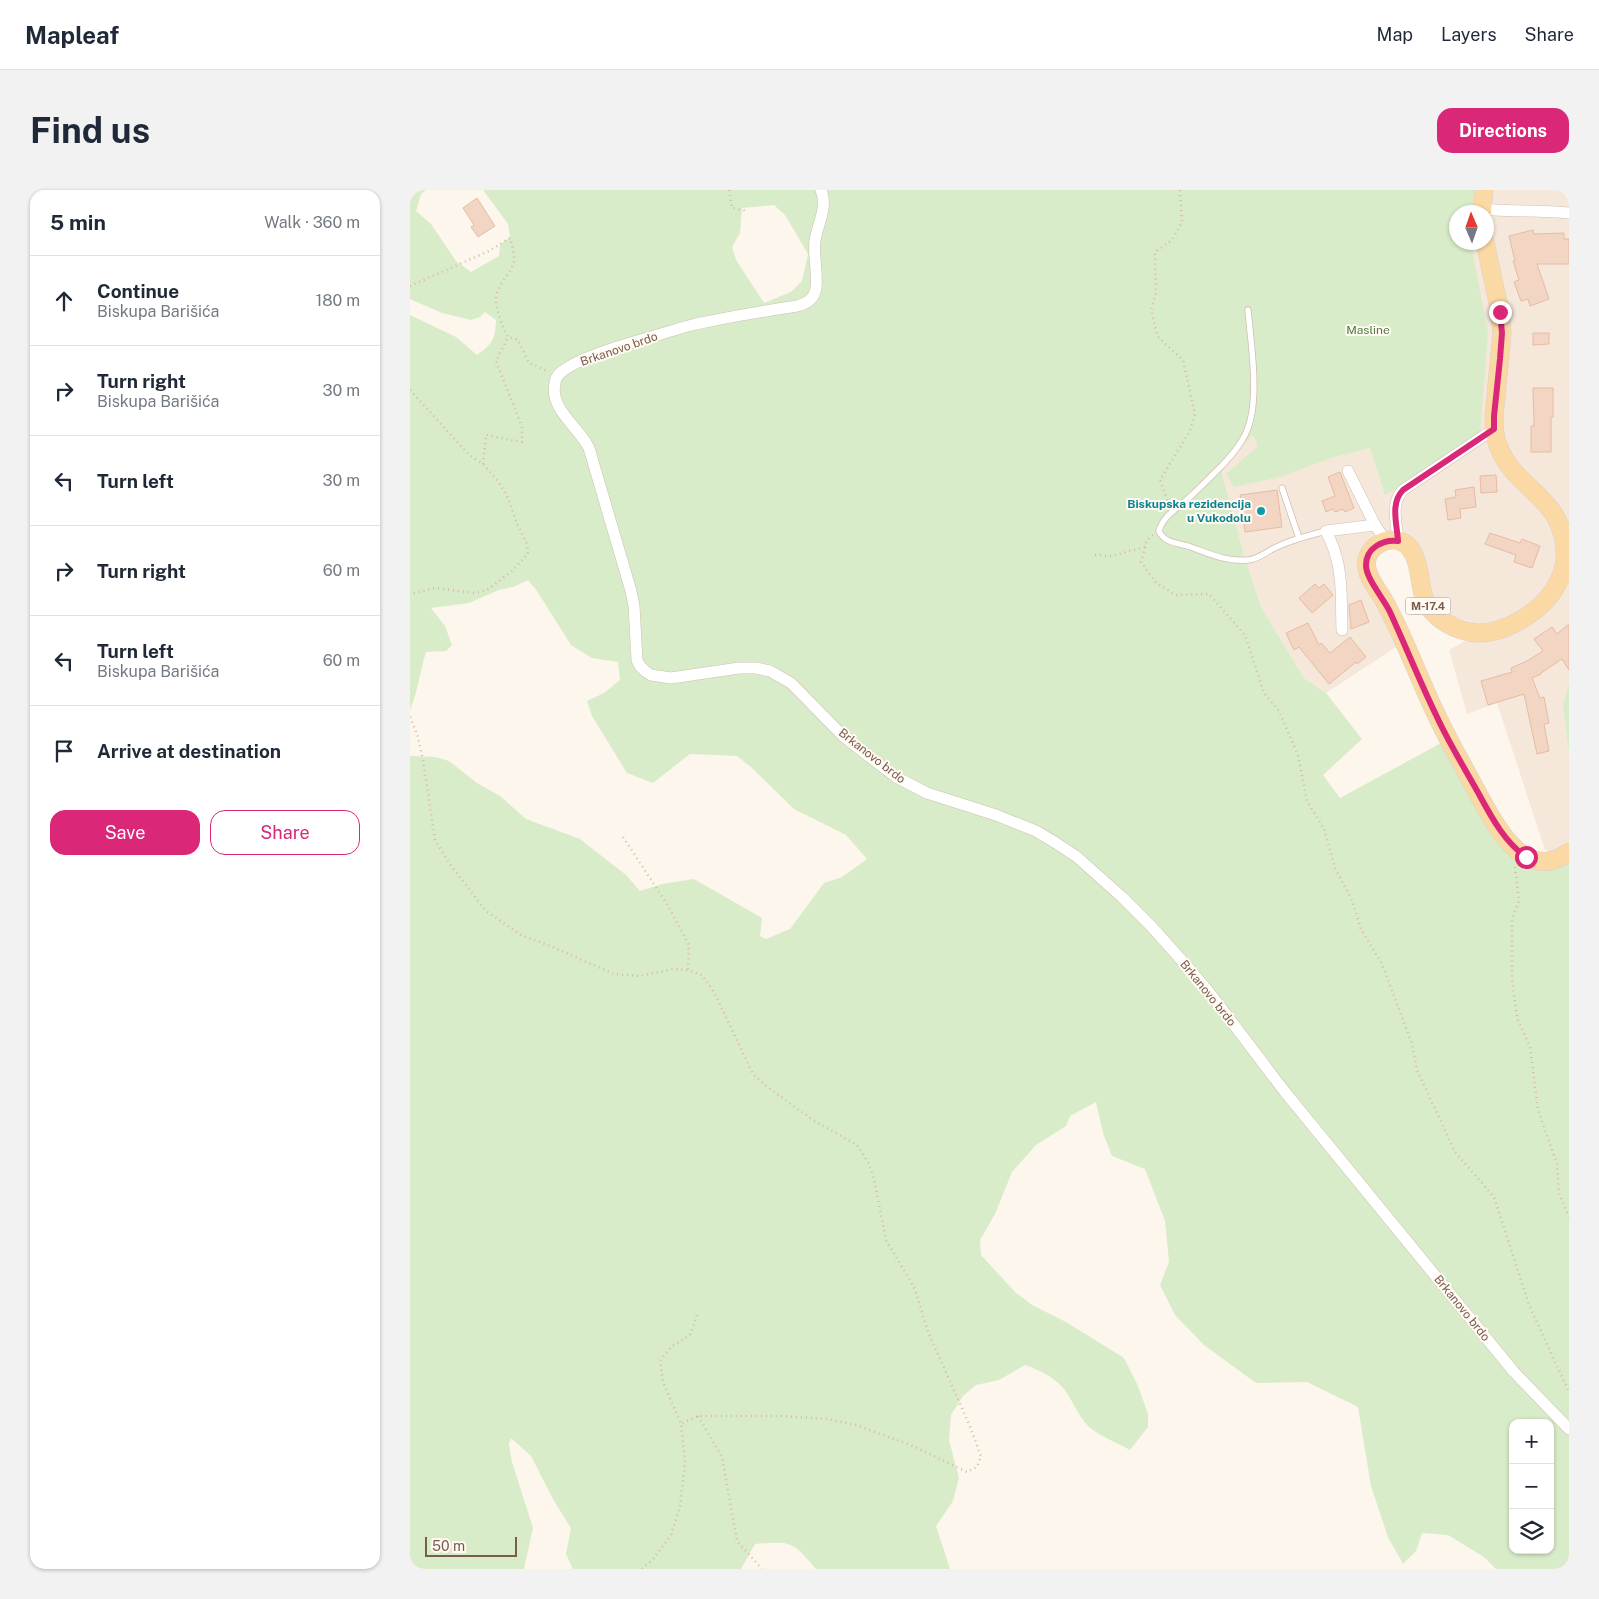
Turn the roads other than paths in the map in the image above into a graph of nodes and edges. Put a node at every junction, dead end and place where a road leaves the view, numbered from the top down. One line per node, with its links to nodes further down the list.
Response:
1 (821, 190): 18 (street, Brkanovo brdo)
2 (1484, 190): 3 (main road)
3 (1483, 205)
4 (1494, 211): 5 (street)
5 (1569, 213)
6 (1488, 250): 8 (main road, M-17.4)
7 (1248, 310): 14 (lane)
8 (1494, 429): 11 (main road, M-17.4); 15 (street)
9 (1348, 471): 12 (street)
10 (1282, 488): 14 (lane)
11 (1566, 523): 15 (main road, M-17.4)
12 (1375, 525): 13 (street); 15 (street)
13 (1326, 531): 14 (lane); 16 (street)
14 (1299, 538)
15 (1392, 541): 17 (main road, M-17.4)
16 (1342, 630)
17 (1569, 852)
18 (1569, 1429)

